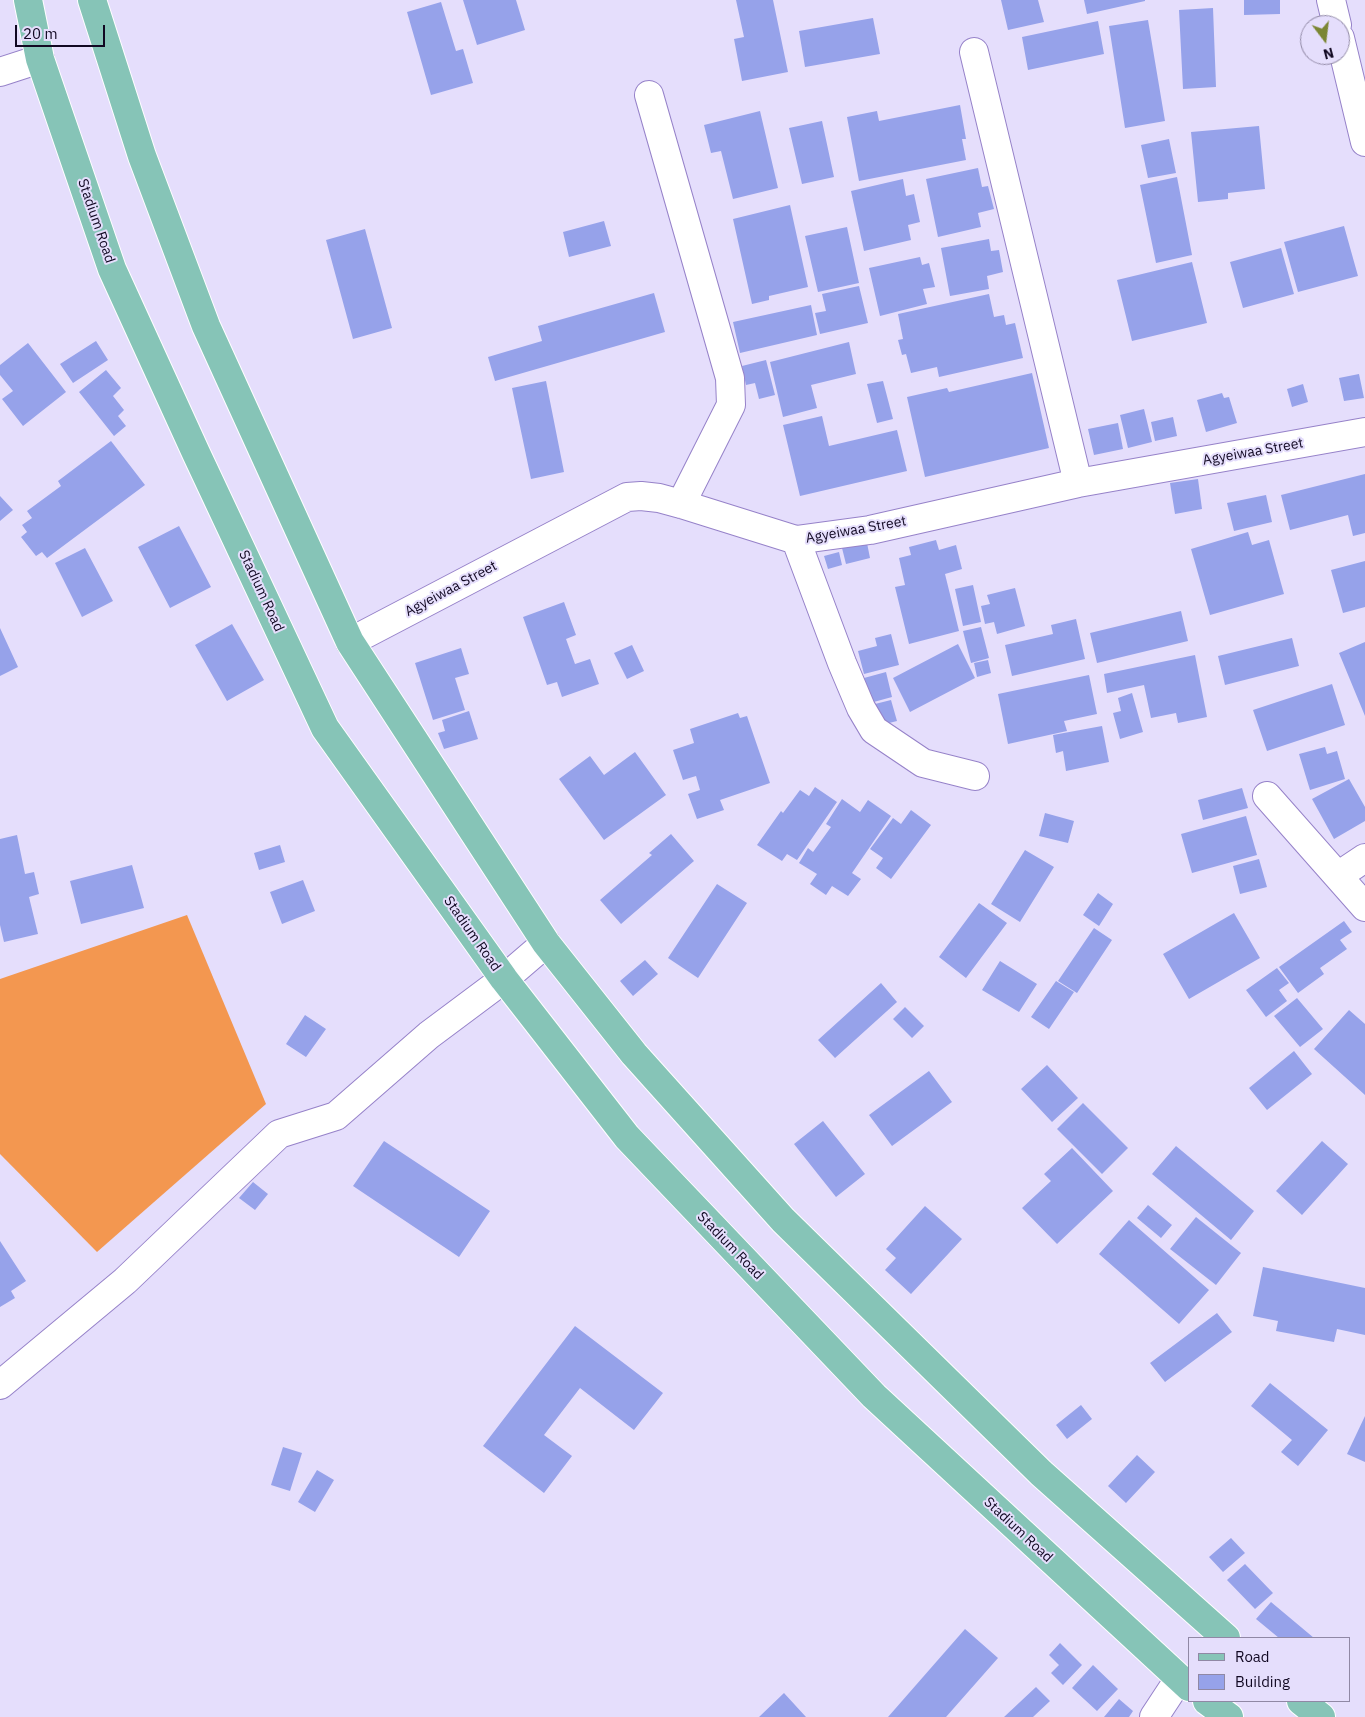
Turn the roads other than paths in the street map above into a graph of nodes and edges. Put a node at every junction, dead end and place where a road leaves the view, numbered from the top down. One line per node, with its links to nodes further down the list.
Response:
1 (28, 0): 6 (main road, Stadium Road)
2 (92, 0): 15 (main road)
3 (1331, 0): 4 (street)
4 (1335, 15)
5 (974, 52): 12 (street)
6 (40, 59): 8 (street); 22 (main road, Stadium Road)
7 (1346, 65): 10 (street)
8 (0, 72)
9 (649, 95): 13 (street)
10 (1365, 142)
11 (1365, 432): 12 (street, Agyeiwaa Street)
12 (1078, 483): 14 (street, Agyeiwaa Street)
13 (681, 504): 14 (street, Agyeiwaa Street); 15 (street, Agyeiwaa Street)
14 (796, 540): 16 (street)
15 (350, 642): 21 (main road)
16 (974, 776)
17 (1267, 796): 19 (street)
18 (1365, 858): 19 (street)
19 (1338, 876): 20 (street)
20 (1365, 907)
21 (546, 943): 22 (street); 24 (main road)
22 (504, 979): 23 (street); 25 (main road, Stadium Road)
23 (0, 1385)
24 (1225, 1637)
25 (1184, 1683): 28 (street)
26 (1208, 1702): 29 (main road)
27 (1302, 1702): 30 (main road)
28 (1154, 1717)
29 (1229, 1717)
30 (1321, 1717)

